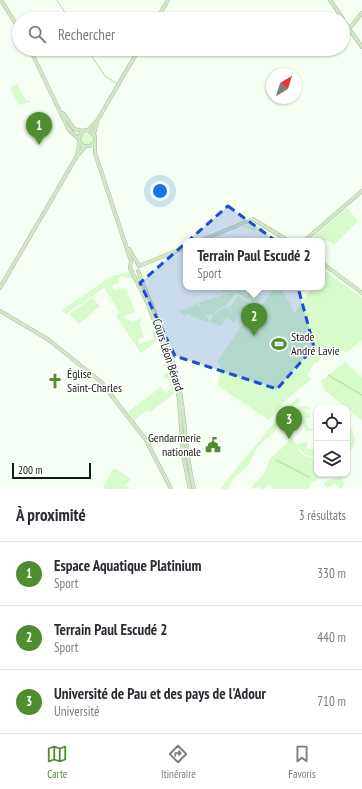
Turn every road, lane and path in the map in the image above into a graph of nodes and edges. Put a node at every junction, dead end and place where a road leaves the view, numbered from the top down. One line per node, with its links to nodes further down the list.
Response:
1 (2, 0): 7 (main road)
2 (168, 0): 4 (main road)
3 (330, 0): 5 (main road)
4 (161, 12)
5 (338, 12)
6 (362, 13): 8 (main road)
7 (12, 16)
8 (350, 28)
9 (350, 30): 10 (main road)
10 (362, 47)
11 (34, 56): 13 (main road)
12 (135, 56): 14 (main road)
13 (61, 110): 16 (main road); 18 (main road)
14 (98, 121): 15 (main road); 17 (main road)
15 (88, 130): 16 (main road); 17 (main road)
16 (83, 131): 18 (main road)
17 (94, 134): 19 (main road)
18 (79, 141): 20 (main road); 22 (main road)
19 (94, 143): 20 (main road); 21 (main road)
20 (86, 147): 21 (main road); 22 (main road)
21 (95, 153): 24 (main road)
22 (76, 156): 35 (main road)
23 (362, 191): 27 (main road)
24 (122, 233): 29 (main road); 30 (main road)
25 (207, 238): 26 (main road)
26 (284, 238)
27 (308, 238)
28 (183, 248): 32 (main road)
29 (136, 263): 30 (main road); 32 (main road)
30 (132, 264): 34 (main road)
31 (325, 265): 36 (main road)
32 (139, 266): 33 (main road)
33 (138, 271): 34 (main road); 40 (main road, Cours Léon Bérard)
34 (133, 272): 39 (main road, Cours Léon Bérard)
35 (0, 288)
36 (362, 293)
37 (0, 311): 38 (main road)
38 (171, 489)
39 (190, 489)
40 (194, 489)

